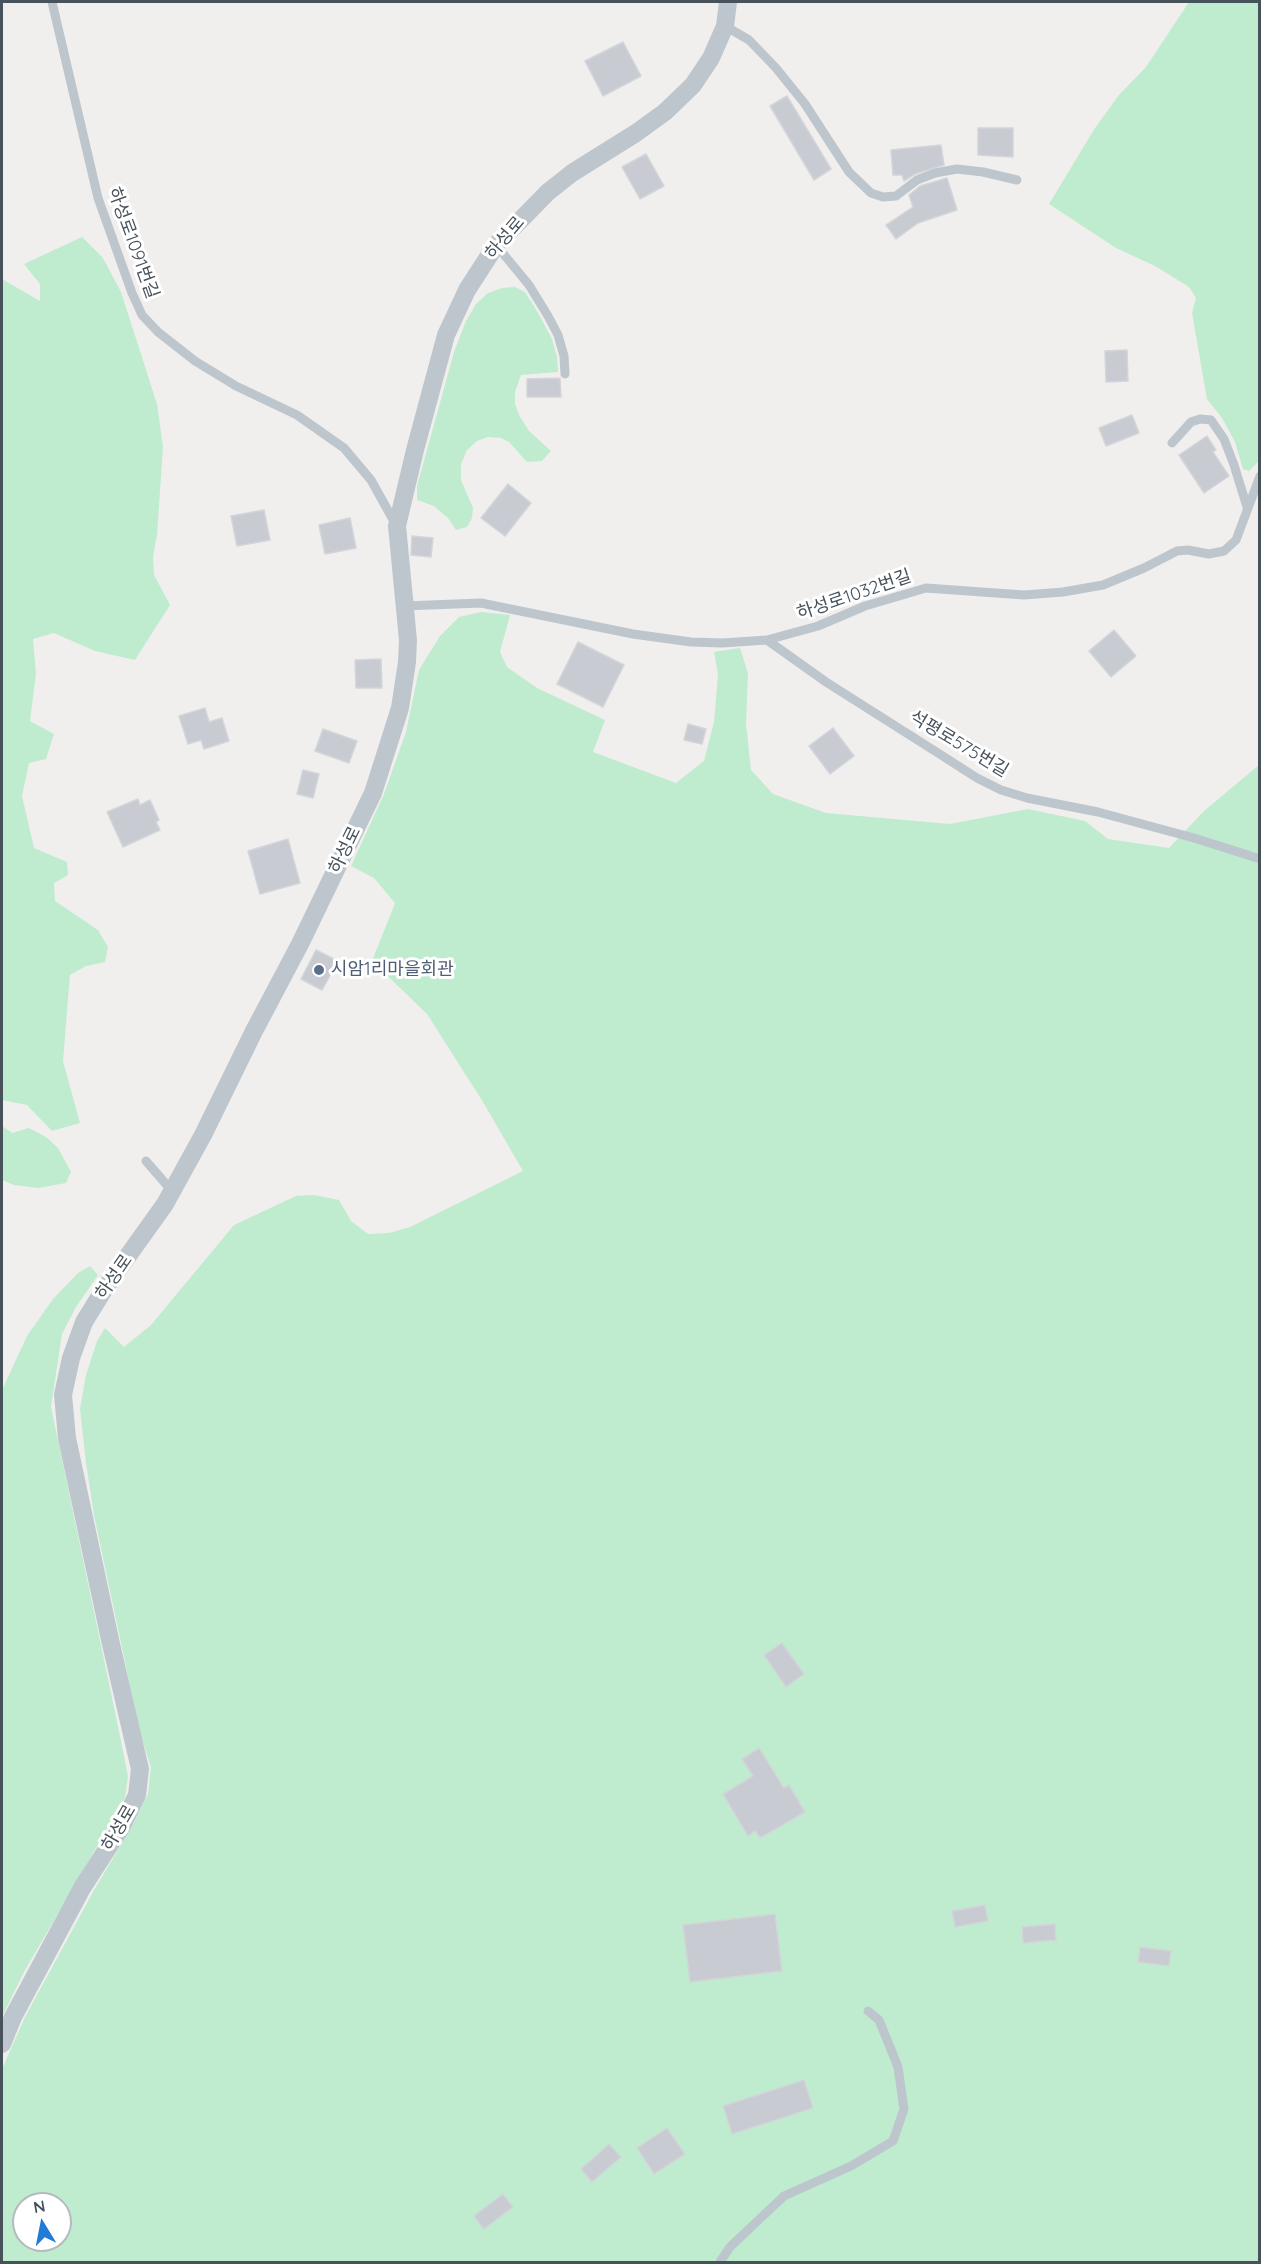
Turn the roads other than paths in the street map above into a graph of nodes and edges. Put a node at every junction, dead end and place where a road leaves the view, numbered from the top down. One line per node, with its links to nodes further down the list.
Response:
1 (52, 2): 7 (lane, 하성로1091번길)
2 (728, 2): 3 (street, 하성로)
3 (725, 26): 4 (lane); 5 (street, 하성로)
4 (1017, 180)
5 (496, 245): 6 (lane); 11 (street, 하성로)
6 (565, 374)
7 (297, 415): 11 (lane, 하성로)
8 (1172, 443): 10 (lane)
9 (1260, 476): 10 (lane, 하성로1032번길)
10 (1247, 507): 13 (lane, 하성로1032번길)
11 (397, 526): 12 (street, 하성로)
12 (404, 606): 13 (lane, 하성로1032번길); 16 (street, 하성로)
13 (767, 640): 14 (lane, 석평로575번길)
14 (1260, 859)
15 (146, 1161): 16 (lane)
16 (172, 1191): 18 (street, 하성로)
17 (868, 2011): 19 (lane)
18 (2, 2044)
19 (720, 2262)

